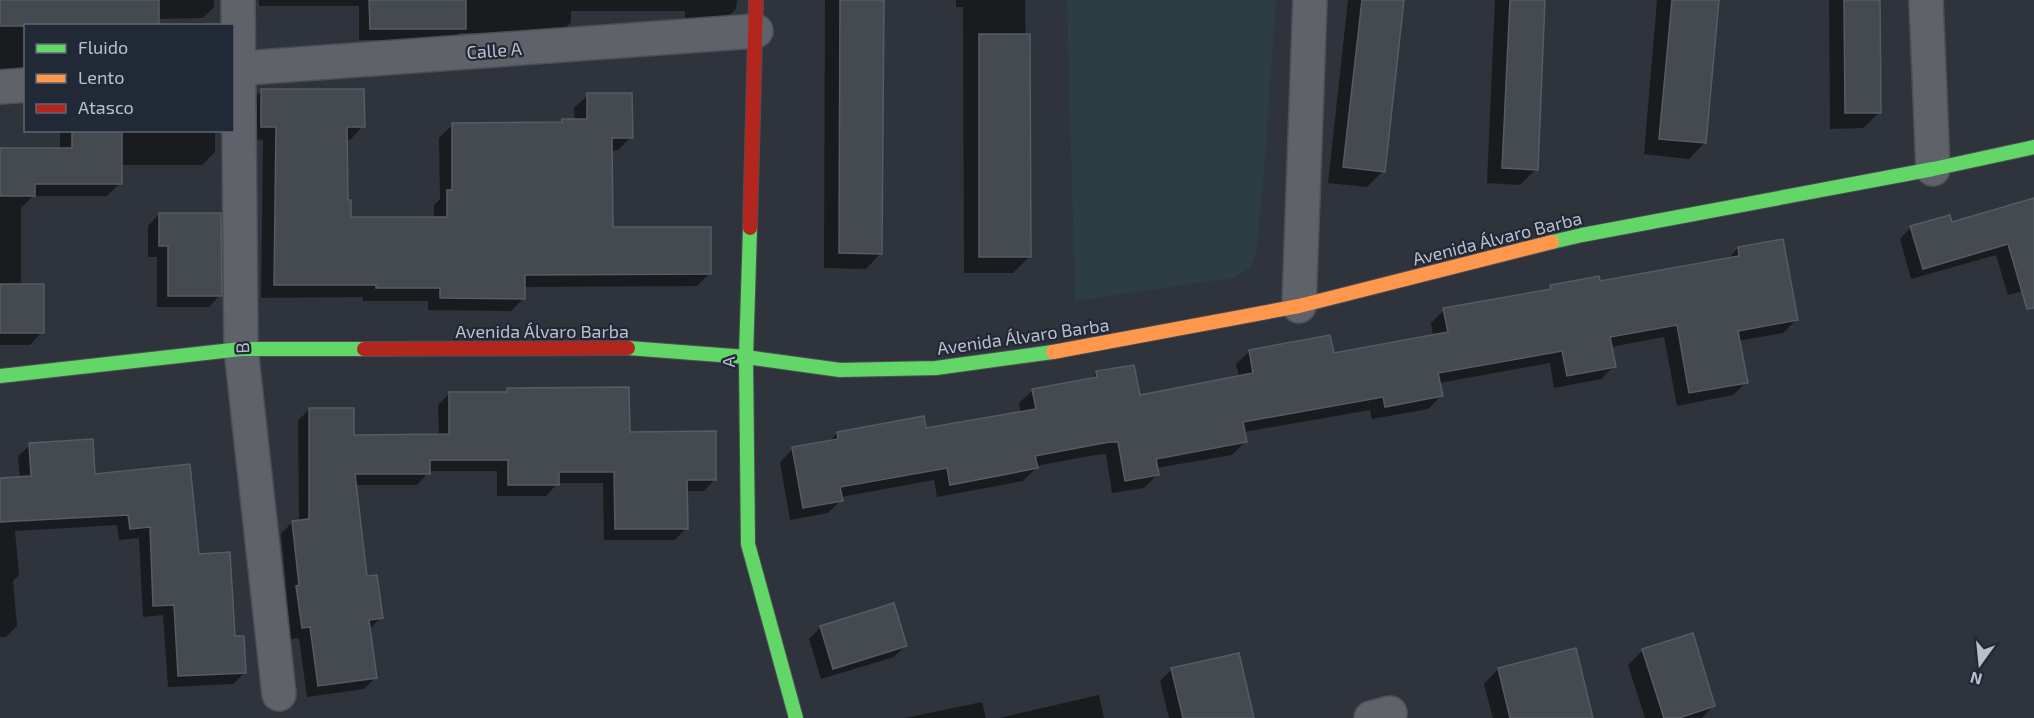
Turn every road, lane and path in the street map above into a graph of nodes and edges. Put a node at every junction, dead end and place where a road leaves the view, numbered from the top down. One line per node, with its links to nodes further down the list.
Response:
1 (238, 0): 5 (street, B)
2 (1310, 0): 10 (street)
3 (1926, 0): 9 (street)
4 (756, 16): 5 (street, Calle A); 12 (street, A)
5 (236, 68): 11 (street, B)
6 (24, 85): 7 (street)
7 (0, 87)
8 (2034, 147): 9 (street, Avenida Álvaro Barba)
9 (1932, 169): 10 (street, Avenida Álvaro Barba)
10 (1299, 306): 12 (street, Avenida Álvaro Barba)
11 (241, 349): 12 (street, Avenida Álvaro Barba); 13 (street, Avenida Álvaro Barba); 14 (street, B)
12 (746, 357): 15 (street, A)
13 (0, 376)
14 (279, 693)
15 (796, 718)

